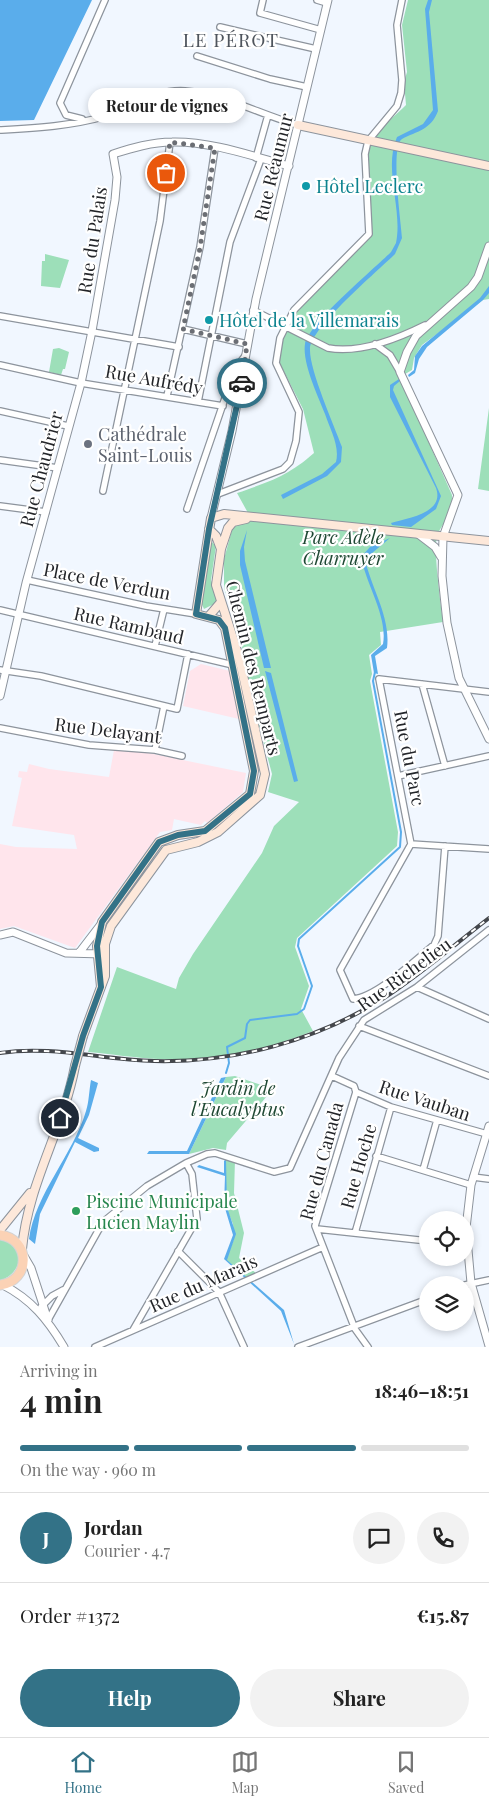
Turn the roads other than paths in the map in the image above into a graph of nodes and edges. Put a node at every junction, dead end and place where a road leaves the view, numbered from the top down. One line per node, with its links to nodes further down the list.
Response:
1 (105, 0): 12 (street)
2 (262, 0): 7 (street)
3 (317, 0): 5 (street)
4 (402, 0): 15 (street)
5 (328, 2): 7 (street, Rue Réaumur)
6 (220, 26): 8 (street)
7 (320, 30): 8 (street, Rue Réaumur)
8 (316, 49): 10 (street, Rue Réaumur)
9 (197, 56): 10 (street)
10 (307, 87): 13 (street, Rue Réaumur)
11 (268, 115): 12 (street); 13 (street); 18 (street)
12 (85, 120): 14 (street)
13 (298, 125): 15 (main road); 19 (street, Rue Réaumur)
14 (0, 130)
15 (368, 140): 20 (main road); 25 (street)
16 (170, 142): 17 (street); 27 (street, Rue du Palais); 29 (street)
17 (215, 148): 18 (street); 26 (street)
18 (258, 158): 19 (street); 28 (street)
19 (288, 166): 22 (street, Rue Réaumur)
20 (489, 166)
21 (489, 246): 24 (street)
22 (253, 310): 25 (street); 30 (street, Rue Réaumur)
23 (0, 316): 27 (street)
24 (427, 325): 31 (street); 35 (street)
25 (286, 326): 31 (street); 46 (street)
26 (183, 329): 28 (street); 32 (street)
27 (92, 331): 29 (street); 36 (street, Rue Chaudrier)
28 (211, 336): 30 (street); 39 (street)
29 (137, 339): 32 (street); 37 (street)
30 (247, 344): 33 (street, Rue Réaumur)
31 (375, 344): 35 (street)
32 (179, 347): 38 (street)
33 (245, 356): 40 (street); 46 (street, Rue Réaumur)
34 (0, 365): 36 (street, Rue Aufrédy)
35 (400, 372): 54 (street)
36 (81, 382): 37 (street, Rue Aufrédy); 42 (street, Rue Chaudrier)
37 (125, 389): 38 (street, Rue Aufrédy); 45 (street)
38 (167, 396): 39 (street, Rue Aufrédy)
39 (198, 402): 40 (street, Rue Aufrédy)
40 (223, 406): 48 (street)
41 (0, 411): 42 (street)
42 (68, 426): 44 (street, Rue Chaudrier)
43 (0, 460): 44 (street)
44 (58, 468): 49 (street, Rue Chaudrier)
45 (104, 491)
46 (218, 494): 50 (street, Rue Réaumur)
47 (0, 506): 49 (street)
48 (187, 510)
49 (46, 512): 58 (street, Rue Chaudrier)
50 (211, 518): 51 (main road); 52 (main road, Chemin des Remparts)
51 (258, 518): 53 (main road); 56 (main road, Chemin des Remparts)
52 (209, 529): 56 (main road); 62 (main road, Chemin des Remparts)
53 (418, 534): 54 (main road); 57 (street)
54 (443, 537): 55 (main road); 57 (street)
55 (489, 541)
56 (221, 549): 59 (main road, Chemin des Remparts)
57 (442, 558): 70 (street)
58 (27, 580): 60 (street, Place de Verdun); 63 (street, Rue Chaudrier)
59 (221, 602): 64 (main road); 88 (main road, Chemin des Remparts)
60 (164, 608): 62 (street, Place de Verdun); 65 (street)
61 (0, 610): 63 (street, Rue Rambaud)
62 (196, 614): 64 (main road, Chemin des Remparts)
63 (19, 615): 65 (street, Rue Rambaud); 68 (street, Rue Chaudrier)
64 (209, 616): 67 (main road, Chemin des Remparts)
65 (155, 646): 66 (street, Rue Rambaud)
66 (188, 654): 67 (street, Rue Rambaud); 73 (street)
67 (233, 665): 84 (main road, Chemin des Remparts)
68 (3, 670): 72 (street, Rue Chaudrier); 73 (street)
69 (422, 684): 70 (street); 79 (street); 80 (street, Rue du Parc)
70 (463, 688): 71 (street); 75 (street)
71 (489, 692)
72 (0, 696)
73 (164, 706): 76 (street)
74 (0, 728): 76 (street, Rue Delayant)
75 (489, 739)
76 (155, 750): 77 (street, Rue Delayant)
77 (182, 756)
78 (489, 756): 79 (street)
79 (445, 766): 80 (street)
80 (398, 776): 81 (street, Rue du Parc)
81 (411, 844): 82 (street); 82 (street)
82 (445, 846): 83 (street)
83 (489, 849)
84 (102, 922): 87 (street, Chemin des Remparts); 88 (main road, Chemin des Remparts)
85 (489, 930): 89 (street, Rue Richelieu)
86 (0, 935): 87 (street)
87 (79, 953): 88 (street)
88 (101, 954): 104 (main road, Chemin des Remparts, bridge)
89 (417, 987): 90 (street); 91 (street, Rue Richelieu)
90 (489, 1019)
91 (359, 1026): 92 (street, Rue Richelieu); 93 (street)
92 (332, 1076): 94 (street, Rue Vauban); 100 (street, Rue Richelieu)
93 (489, 1076)
94 (356, 1092): 95 (street, Rue Vauban); 106 (street, Rue du Canada)
95 (391, 1107): 96 (street, Rue Vauban); 99 (street, Rue Hoche)
96 (437, 1120): 98 (street, Rue Vauban); 101 (street)
97 (489, 1126): 98 (street)
98 (487, 1134): 103 (street)
99 (376, 1156): 101 (street); 108 (street, Rue Hoche)
100 (186, 1163): 112 (street); 117 (street)
101 (423, 1170): 103 (street)
102 (489, 1179): 103 (street)
103 (472, 1181): 105 (street)
104 (33, 1189): 107 (main road, Chemin des Remparts); 113 (main road, Chemin des Remparts)
105 (468, 1211)
106 (317, 1229): 108 (street); 111 (street, Rue du Canada)
107 (0, 1230)
108 (355, 1233): 110 (street)
109 (0, 1235): 113 (main road)
110 (419, 1240)
111 (323, 1247): 119 (street, Rue du Marais); 125 (street, Rue du Canada)
112 (178, 1251): 119 (street); 126 (street)
113 (23, 1252): 116 (main road); 118 (street)
114 (489, 1280): 115 (street)
115 (474, 1283)
116 (1, 1285): 123 (street)
117 (63, 1290): 120 (street); 124 (street)
118 (39, 1292): 120 (street); 123 (street)
119 (220, 1292): 126 (street, Rue du Marais); 130 (street)
120 (52, 1296): 123 (street)
121 (474, 1301): 127 (street)
122 (419, 1302): 125 (street)
123 (41, 1308): 124 (street)
124 (48, 1320): 128 (street)
125 (354, 1326): 131 (street); 132 (street, Rue du Canada)
126 (133, 1330): 129 (street, Rue du Marais)
127 (489, 1345): 133 (street)
128 (64, 1347)
129 (94, 1347)
130 (244, 1347)
131 (298, 1347)
132 (368, 1347)
133 (485, 1347)

